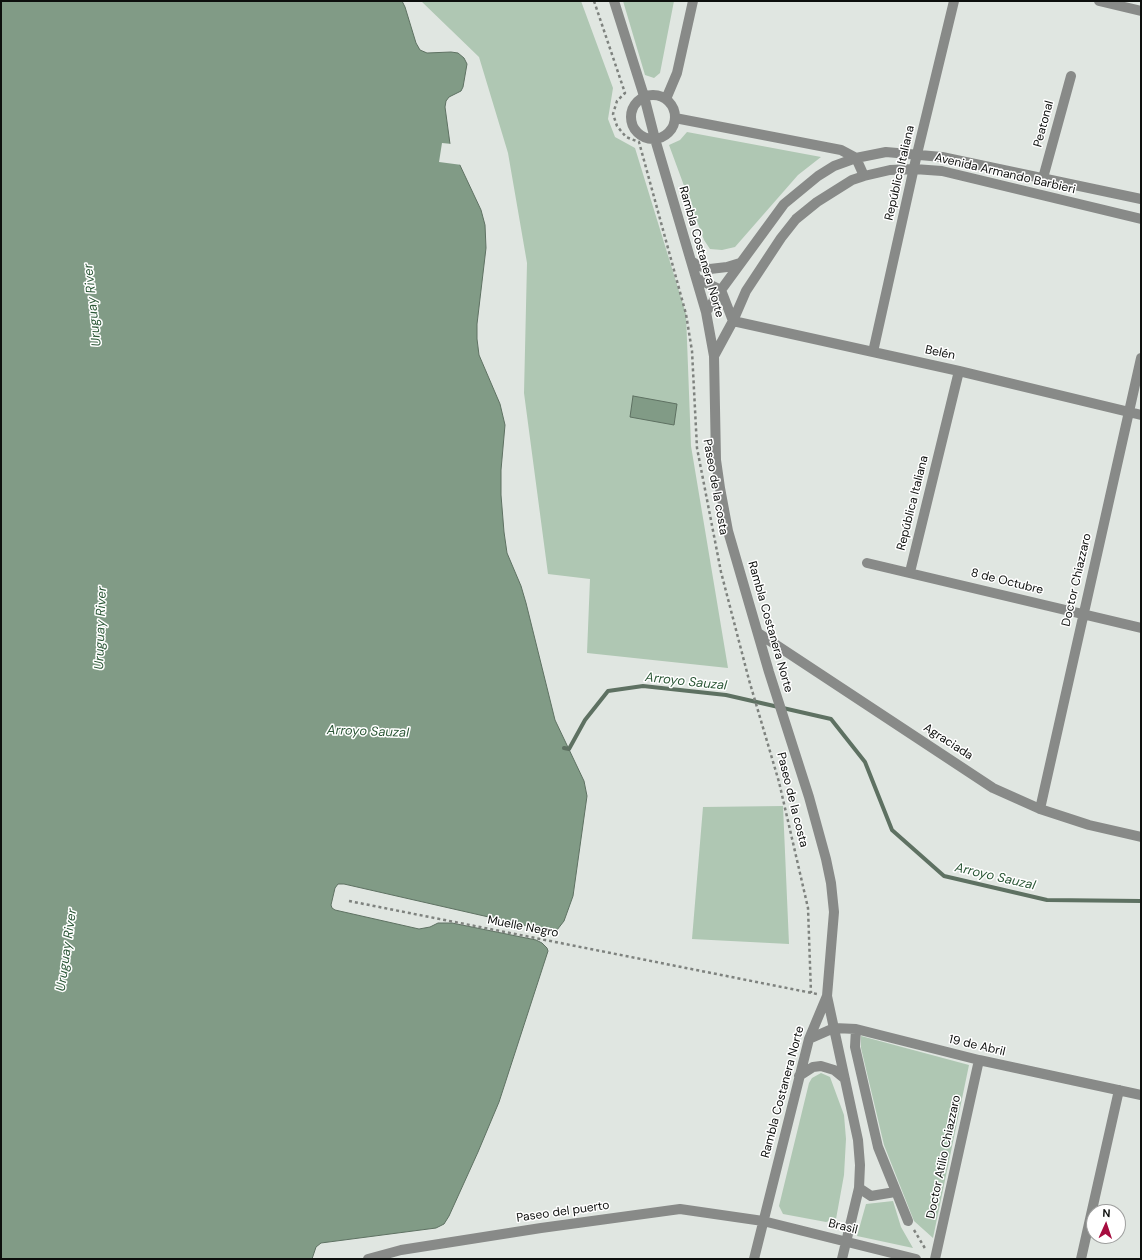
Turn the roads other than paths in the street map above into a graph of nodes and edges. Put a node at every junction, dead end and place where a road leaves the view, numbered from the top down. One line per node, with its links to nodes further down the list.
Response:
1 (614, 1): 7 (street, Rambla Costanera Norte)
2 (693, 1): 8 (street)
3 (954, 1): 11 (street, República Italiana)
4 (1099, 1): 5 (street)
5 (1141, 11)
6 (1071, 76): 15 (street, Peatonal)
7 (644, 96): 8 (street); 10 (street, Rambla Costanera Norte); 10 (street)
8 (666, 99): 9 (street)
9 (675, 118): 10 (street); 12 (street)
10 (654, 139): 18 (street, Rambla Costanera Norte)
11 (917, 154): 12 (street, Avenida Armando Barbieri); 13 (street, República Italiana); 15 (street, Avenida Armando Barbieri)
12 (856, 158): 14 (street); 19 (street, Avenida Armando Barbieri)
13 (914, 169): 14 (street, Avenida Armando Barbieri); 17 (street, Avenida Armando Barbieri); 24 (street, República Italiana)
14 (864, 176): 23 (street, Avenida Armando Barbieri)
15 (1043, 178): 16 (street, Avenida Armando Barbieri)
16 (1141, 199)
17 (1141, 219)
18 (691, 261): 19 (street); 20 (street, Rambla Costanera Norte)
19 (740, 263): 21 (street, Avenida Armando Barbieri)
20 (696, 278): 21 (street); 22 (street, Rambla Costanera Norte)
21 (720, 290): 22 (street, Avenida Armando Barbieri); 23 (street)
22 (706, 312): 25 (street, Rambla Costanera Norte)
23 (733, 321): 24 (street, Belén); 25 (street, Avenida Armando Barbieri)
24 (873, 352): 27 (street, Belén)
25 (714, 356): 34 (street, Rambla Costanera Norte)
26 (1141, 358): 28 (street, Doctor Chiazzaro)
27 (959, 370): 28 (street, Belén); 31 (street, República Italiana)
28 (1129, 412): 29 (street, Belén); 32 (street, Doctor Chiazzaro)
29 (1141, 415)
30 (867, 563): 31 (street, 8 de Octubre)
31 (910, 572): 32 (street, 8 de Octubre)
32 (1083, 614): 33 (street, 8 de Octubre); 35 (street, Doctor Chiazzaro)
33 (1141, 628)
34 (758, 633): 35 (street, Agraciada); 37 (street, Rambla Costanera Norte)
35 (1040, 809): 36 (street, Agraciada)
36 (1141, 837)
37 (827, 996): 38 (street); 40 (street, Rambla Costanera Norte)
38 (834, 1028): 39 (street, 19 de Abril); 40 (street, 19 de Abril); 43 (street)
39 (856, 1029): 41 (street, 19 de Abril); 47 (street)
40 (809, 1039): 42 (street, Rambla Costanera Norte)
41 (979, 1060): 44 (street, 19 de Abril); 51 (street, Doctor Atilio Chiazzaro)
42 (799, 1076): 43 (street); 48 (street, Rambla Costanera Norte)
43 (845, 1079): 46 (street)
44 (1119, 1090): 45 (street, 19 de Abril); 56 (street)
45 (1141, 1095)
46 (859, 1188): 47 (street); 50 (street)
47 (895, 1192): 49 (street)
48 (763, 1221): 50 (street, Brasil); 52 (street, Paseo del puerto); 53 (street, Rambla Costanera Norte)
49 (908, 1221)
50 (846, 1241): 54 (street); 55 (street, Brasil)
51 (931, 1256)
52 (368, 1259)
53 (754, 1259)
54 (842, 1259)
55 (916, 1259)
56 (1081, 1259)

